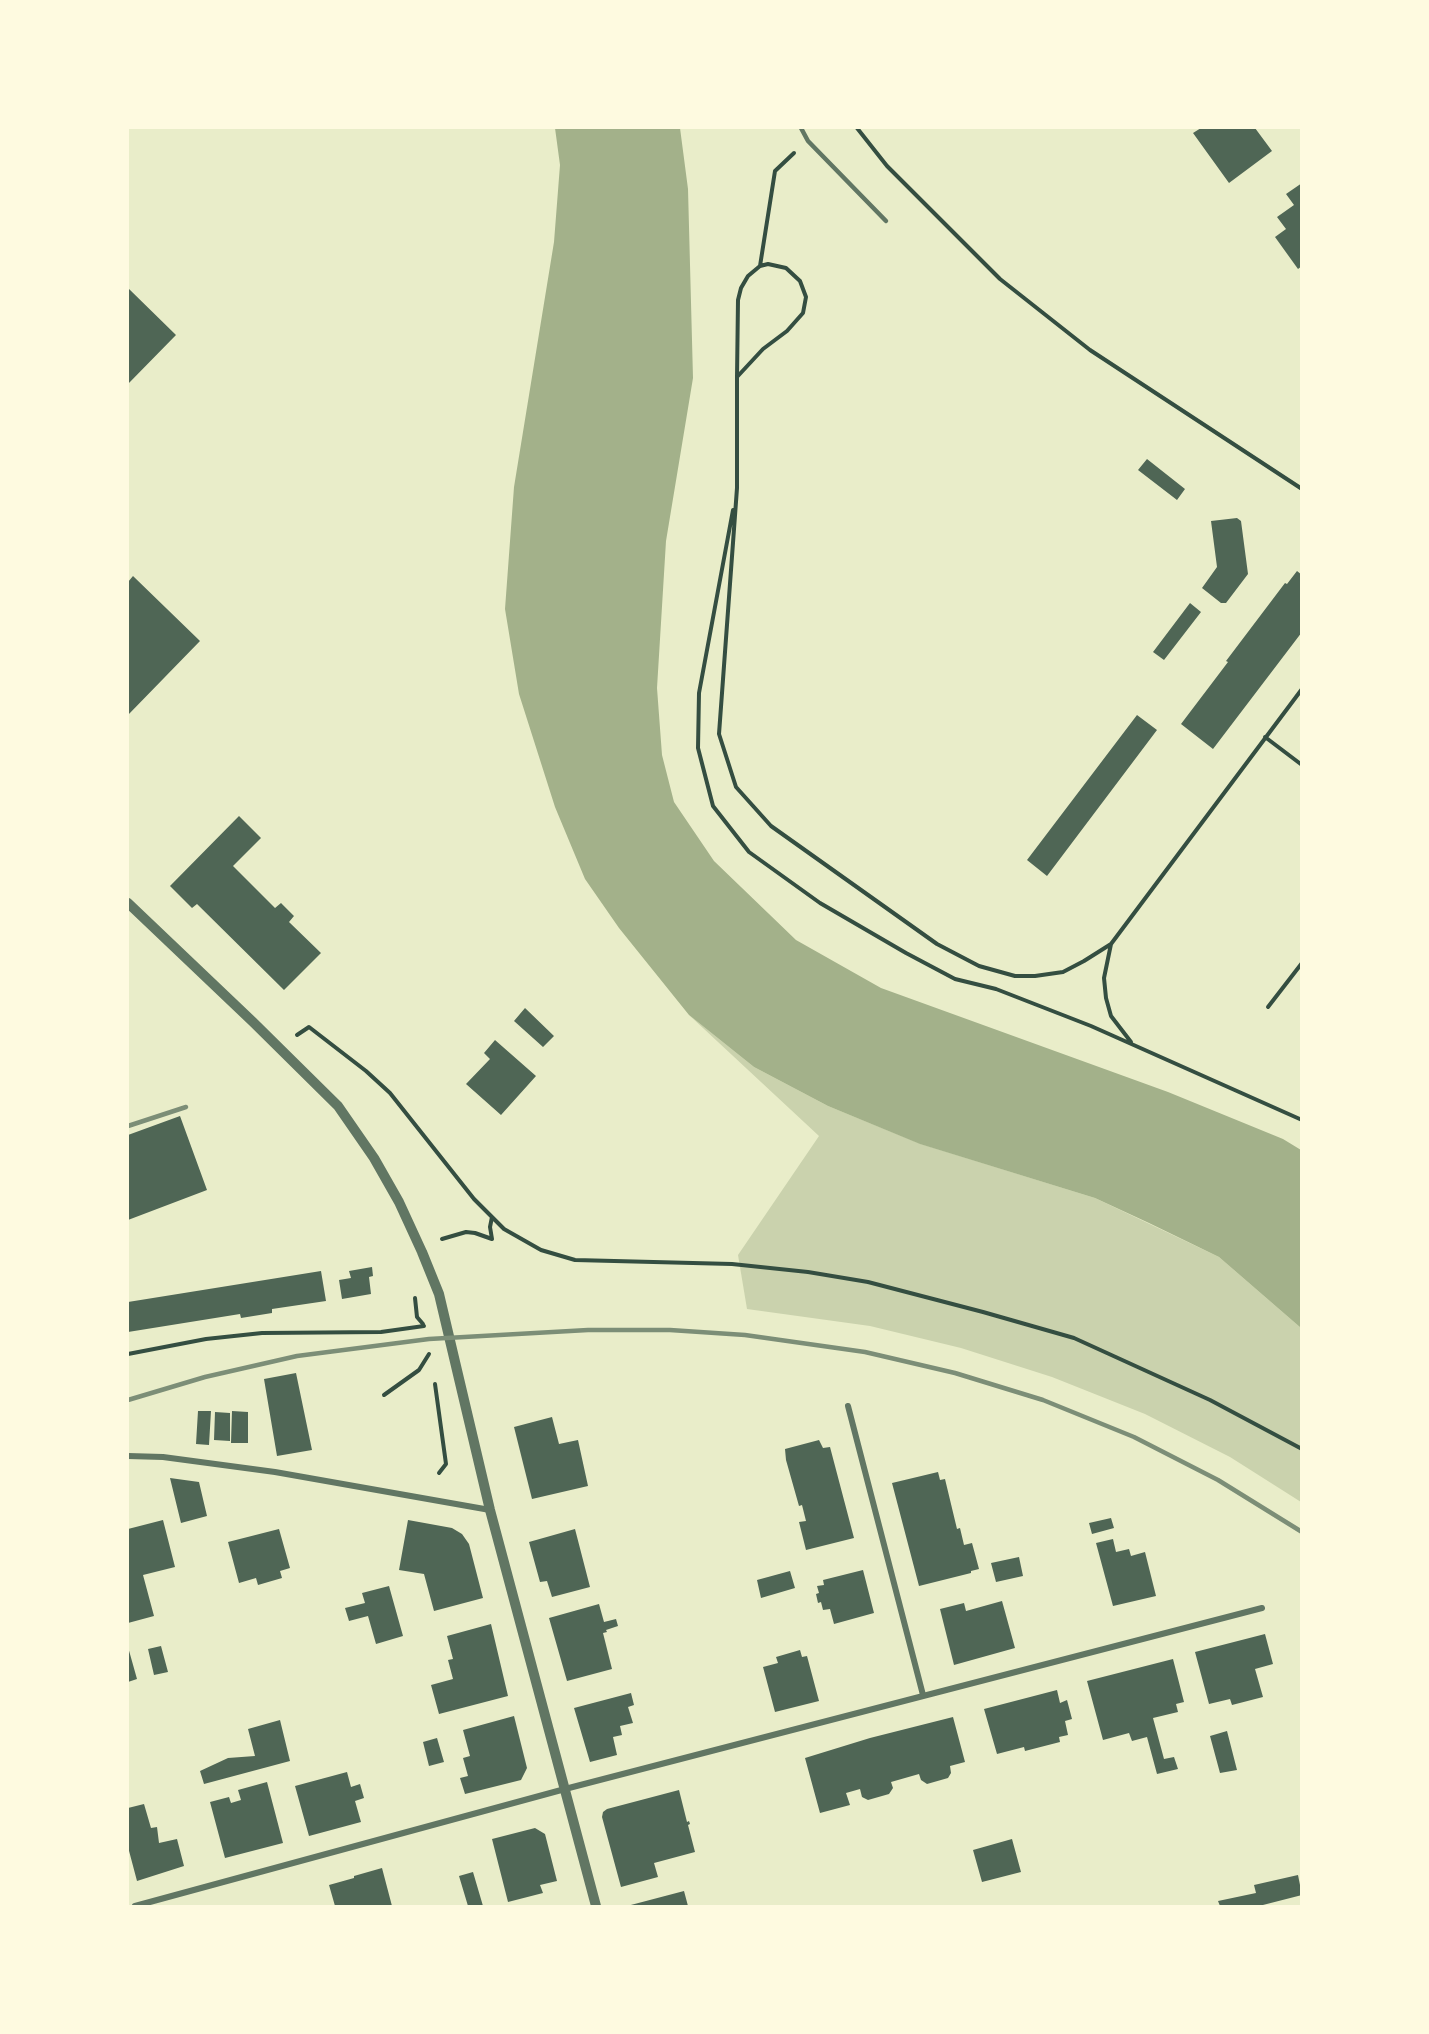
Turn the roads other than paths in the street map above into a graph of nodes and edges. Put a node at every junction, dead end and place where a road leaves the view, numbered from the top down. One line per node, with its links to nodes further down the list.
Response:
1 (801, 128): 2 (lane)
2 (886, 221)
3 (128, 903): 6 (street)
4 (848, 1406): 8 (street)
5 (128, 1456): 6 (street)
6 (490, 1510): 9 (street)
7 (1262, 1608): 8 (street)
8 (923, 1695): 9 (street)
9 (566, 1789): 10 (street); 11 (street)
10 (135, 1906)
11 (596, 1906)

